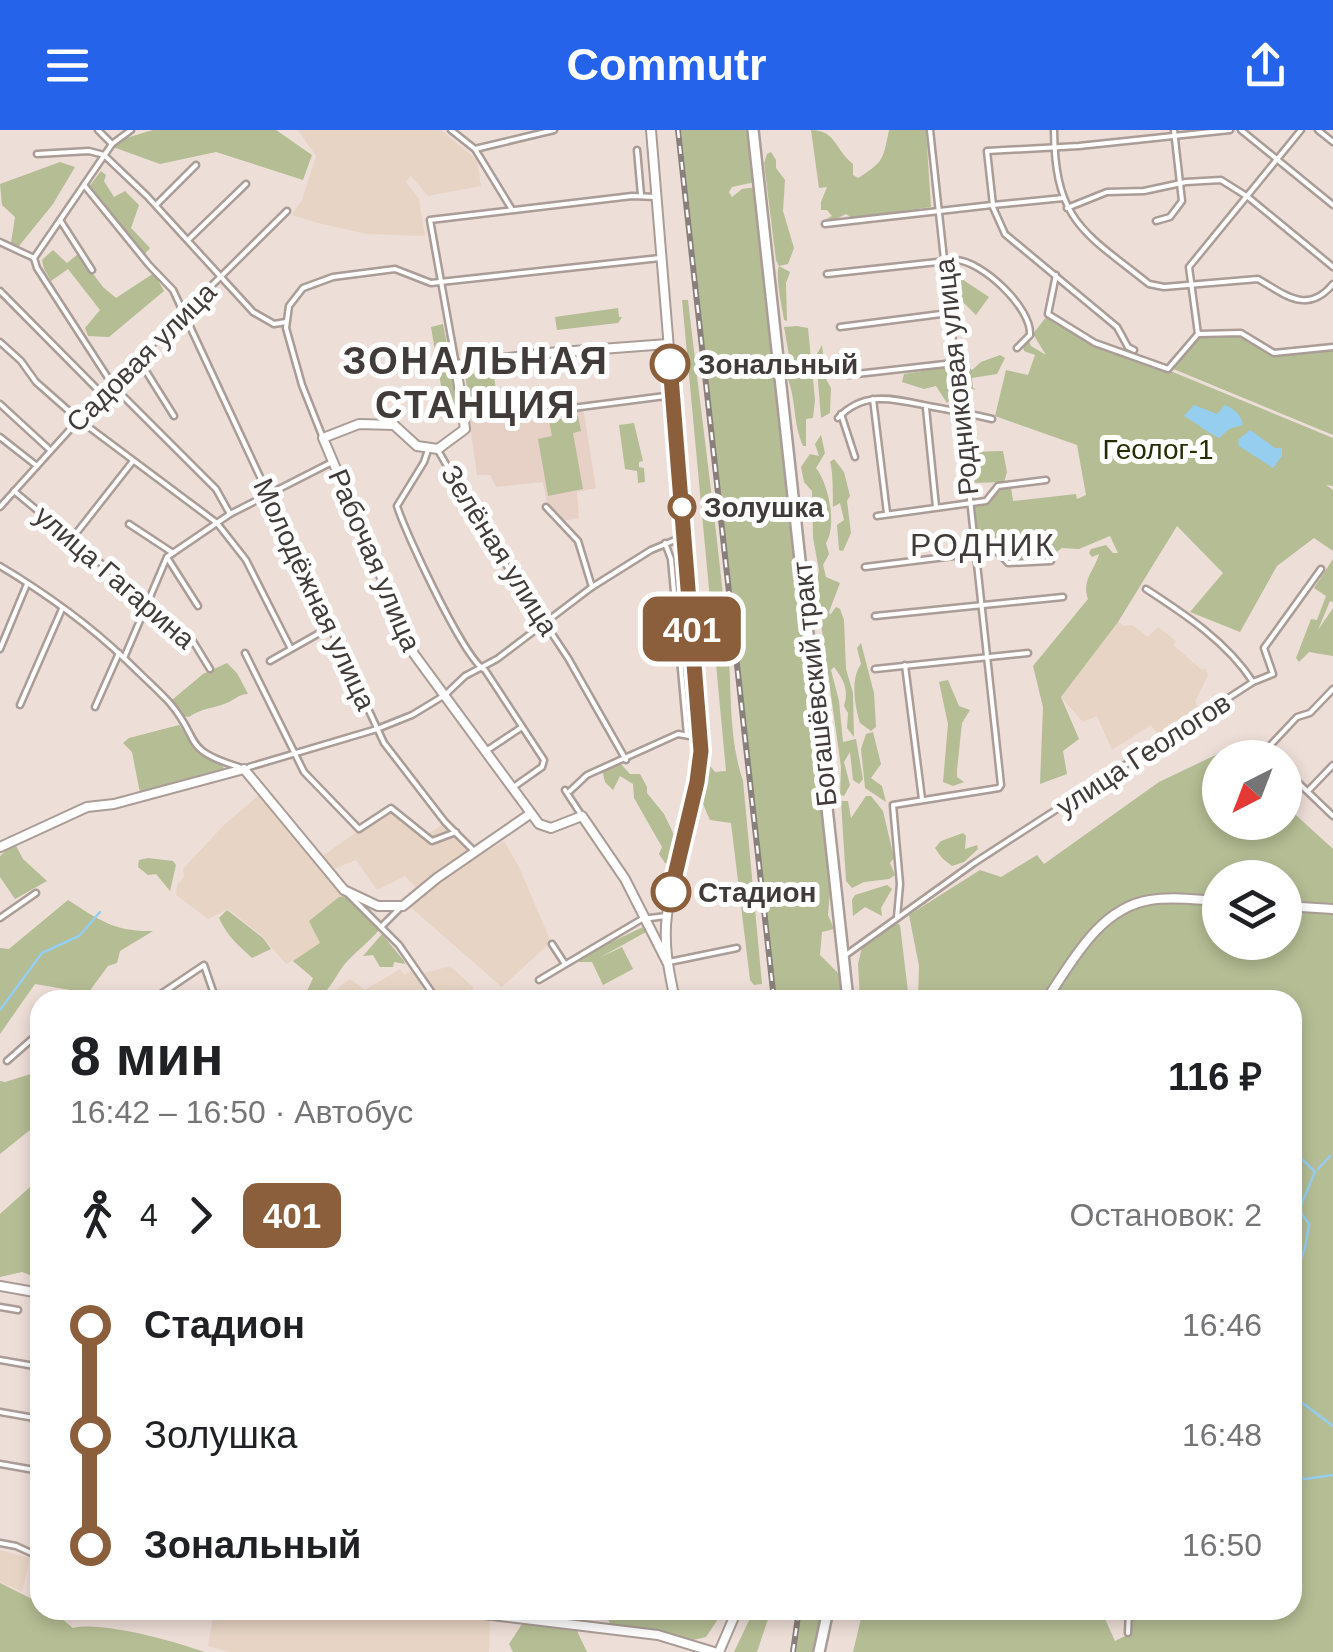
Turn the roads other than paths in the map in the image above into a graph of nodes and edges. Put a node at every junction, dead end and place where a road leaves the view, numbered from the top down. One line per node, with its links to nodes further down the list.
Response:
1 (98, 130): 16 (street)
2 (131, 130): 16 (street)
3 (451, 130): 18 (street)
4 (554, 130): 18 (street)
5 (651, 130): 29 (street)
6 (752, 130): 171 (main road, Богашёвский тракт)
7 (930, 130): 36 (street, Родниковая улица)
8 (1054, 130): 17 (street)
9 (1174, 130): 14 (street)
10 (1230, 130): 14 (street)
11 (1240, 130): 22 (street)
12 (1301, 130): 22 (street)
13 (1318, 130): 15 (street)
14 (1175, 138): 17 (street); 25 (street)
15 (1333, 142)
16 (112, 144): 21 (street)
17 (1054, 147): 30 (street); 31 (street)
18 (475, 149): 35 (street)
19 (637, 150): 27 (street)
20 (37, 154): 21 (street)
21 (104, 156): 26 (street); 33 (street)
22 (1278, 161): 28 (street); 32 (street)
23 (196, 165): 33 (street)
24 (246, 184): 41 (street)
25 (1180, 184): 28 (street); 34 (street); 39 (street)
26 (84, 185): 38 (street); 56 (street, Молодёжная улица)
27 (642, 196): 29 (street); 35 (street)
28 (1248, 197): 46 (street); 52 (street)
29 (656, 198): 44 (street)
30 (1063, 198): 31 (street); 34 (street)
31 (990, 205): 36 (street); 49 (street)
32 (1333, 205)
33 (156, 206): 41 (street)
34 (1067, 208): 52 (street)
35 (512, 209): 51 (street, Зелёная улица)
36 (938, 210): 40 (street); 45 (street, Родниковая улица)
37 (287, 211): 50 (street, Садовая улица)
38 (60, 220): 43 (street); 47 (street)
39 (1156, 221)
40 (825, 224)
41 (188, 240): 50 (street)
42 (0, 242): 43 (street)
43 (34, 258): 69 (street)
44 (661, 258): 51 (street); 61 (street)
45 (943, 262): 48 (street); 55 (street, Родниковая улица); 63 (street)
46 (1333, 267)
47 (92, 270)
48 (828, 274)
49 (1056, 275): 59 (street); 64 (street)
50 (221, 276): 56 (street, Садовая улица); 57 (street)
51 (440, 282): 57 (street); 67 (street, Зелёная улица)
52 (1190, 284): 53 (street); 59 (street)
53 (1333, 284)
54 (0, 291): 70 (street)
55 (949, 313): 58 (street); 66 (street, Родниковая улица)
56 (184, 314): 65 (street, Садовая улица); 91 (street, Молодёжная улица)
57 (286, 322): 81 (street, Рабочая улица)
58 (840, 327)
59 (1198, 334): 62 (street)
60 (0, 342): 78 (street)
61 (668, 344): 67 (street); 71 (street)
62 (1333, 347)
63 (1016, 348)
64 (1134, 350)
65 (138, 358): 69 (street, Садовая улица); 77 (street)
66 (954, 363): 68 (street); 75 (street, Родниковая улица)
67 (456, 365): 83 (street, Зелёная улица)
68 (848, 375)
69 (111, 384): 70 (street, Садовая улица); 97 (street)
70 (102, 394): 78 (street, Садовая улица)
71 (673, 396): 76 (street); 102 (street)
72 (874, 399): 74 (street); 84 (street); 98 (street)
73 (0, 404): 82 (street)
74 (926, 406): 75 (street); 95 (street)
75 (960, 411): 79 (street); 93 (street, Родниковая улица)
76 (526, 414)
77 (174, 416)
78 (78, 419): 82 (street, Садовая улица); 85 (street)
79 (992, 419)
80 (0, 437): 87 (street)
81 (323, 438): 83 (street); 86 (street, Рабочая улица)
82 (50, 450): 87 (street, Садовая улица)
83 (433, 450): 120 (street, Зелёная улица); 131 (street)
84 (854, 457)
85 (133, 462): 101 (street); 103 (street)
86 (332, 462): 91 (street); 135 (street, Рабочая улица)
87 (36, 466): 89 (street, Садовая улица)
88 (1046, 480): 93 (street)
89 (14, 491): 92 (street, Садовая улица); 103 (street, улица Гагарина)
90 (0, 492): 92 (street)
91 (268, 494): 97 (street); 121 (street, Молодёжная улица)
92 (7, 499): 96 (street, Садовая улица)
93 (970, 503): 95 (street); 105 (street, Родниковая улица)
94 (546, 507): 112 (street)
95 (936, 507): 98 (street)
96 (0, 508)
97 (230, 514): 101 (street)
98 (887, 515): 99 (street)
99 (877, 516)
100 (129, 524): 106 (street)
101 (217, 524): 106 (street); 122 (street)
102 (685, 536): 104 (street); 141 (street)
103 (73, 538): 115 (street, улица Гагарина)
104 (665, 543): 112 (street); 140 (street)
105 (976, 552): 107 (street); 109 (street); 116 (street, Родниковая улица)
106 (170, 555): 115 (street); 117 (street)
107 (1051, 562)
108 (0, 566): 111 (street)
109 (865, 567)
110 (1321, 569): 133 (street, улица Геологов)
111 (28, 583): 118 (street); 123 (street)
112 (592, 588): 120 (street)
113 (1146, 590): 133 (street)
114 (1063, 597): 116 (street)
115 (147, 602): 126 (street); 130 (street, улица Гагарина)
116 (981, 605): 119 (street); 127 (street, Родниковая улица)
117 (198, 606)
118 (63, 607): 126 (street); 136 (street)
119 (875, 616)
120 (544, 622): 131 (street); 145 (street, Зелёная улица)
121 (330, 627): 122 (street); 139 (street, Молодёжная улица)
122 (290, 648): 128 (street)
123 (0, 649)
124 (245, 653): 144 (street)
125 (1028, 653): 127 (street)
126 (121, 656): 137 (street); 147 (street)
127 (988, 656): 129 (street); 151 (street, Родниковая улица)
128 (270, 661)
129 (905, 665): 132 (street); 151 (street)
130 (210, 668)
131 (480, 668): 135 (street); 138 (street)
132 (875, 669)
133 (1254, 682): 166 (street, улица Геологов)
134 (1333, 689): 142 (street)
135 (446, 695): 139 (street); 143 (street, Рабочая улица)
136 (20, 706)
137 (95, 708)
138 (522, 727): 143 (street); 149 (street)
139 (377, 729): 144 (street); 155 (street, Молодёжная улица)
140 (687, 735): 141 (street); 145 (street)
141 (701, 738): 164 (street)
142 (1275, 740)
143 (486, 751): 149 (street, Рабочая улица)
144 (294, 754): 147 (street); 155 (street)
145 (626, 760): 153 (street)
146 (1333, 765): 150 (street)
147 (246, 768): 156 (street); 158 (street)
148 (1302, 786): 150 (street)
149 (511, 788): 152 (street, Рабочая улица)
150 (1308, 792): 154 (street)
151 (922, 799): 166 (street, Родниковая улица)
152 (530, 814): 153 (street); 157 (street)
153 (582, 816): 167 (street)
154 (1333, 816)
155 (456, 832): 157 (street, Молодёжная улица)
156 (0, 847)
157 (477, 854): 162 (street)
158 (344, 890): 162 (street); 168 (street)
159 (36, 893): 165 (street)
160 (1202, 901): 180 (street)
161 (1302, 907): 163 (street)
162 (399, 909): 168 (street)
163 (1333, 909)
164 (666, 916): 167 (street); 172 (street)
165 (0, 918)
166 (897, 918): 171 (street, улица Геологов)
167 (647, 920): 172 (street); 173 (street)
168 (381, 926): 177 (street)
169 (552, 944): 173 (street)
170 (737, 948): 172 (street)
171 (844, 957): 179 (main road, Богашёвский тракт)
172 (667, 962): 178 (street)
173 (564, 964): 174 (street)
174 (539, 980)
175 (167, 990): 176 (street)
176 (213, 990)
177 (429, 990)
178 (674, 990)
179 (847, 990)
180 (1053, 990)
181 (30, 1041): 182 (street)
182 (7, 1061)
183 (0, 1286): 184 (street)
184 (30, 1291)
185 (0, 1308): 186 (street)
186 (18, 1310)
187 (0, 1360): 188 (street)
188 (30, 1364)
189 (0, 1412): 190 (street)
190 (30, 1417)
191 (0, 1464): 192 (street)
192 (30, 1470)
193 (0, 1544): 194 (street)
194 (30, 1552)
195 (533, 1620): 200 (street)
196 (731, 1620): 200 (street)
197 (826, 1620): 201 (main road)
198 (1129, 1620): 199 (street)
199 (1128, 1633)
200 (714, 1650)
201 (818, 1652)

